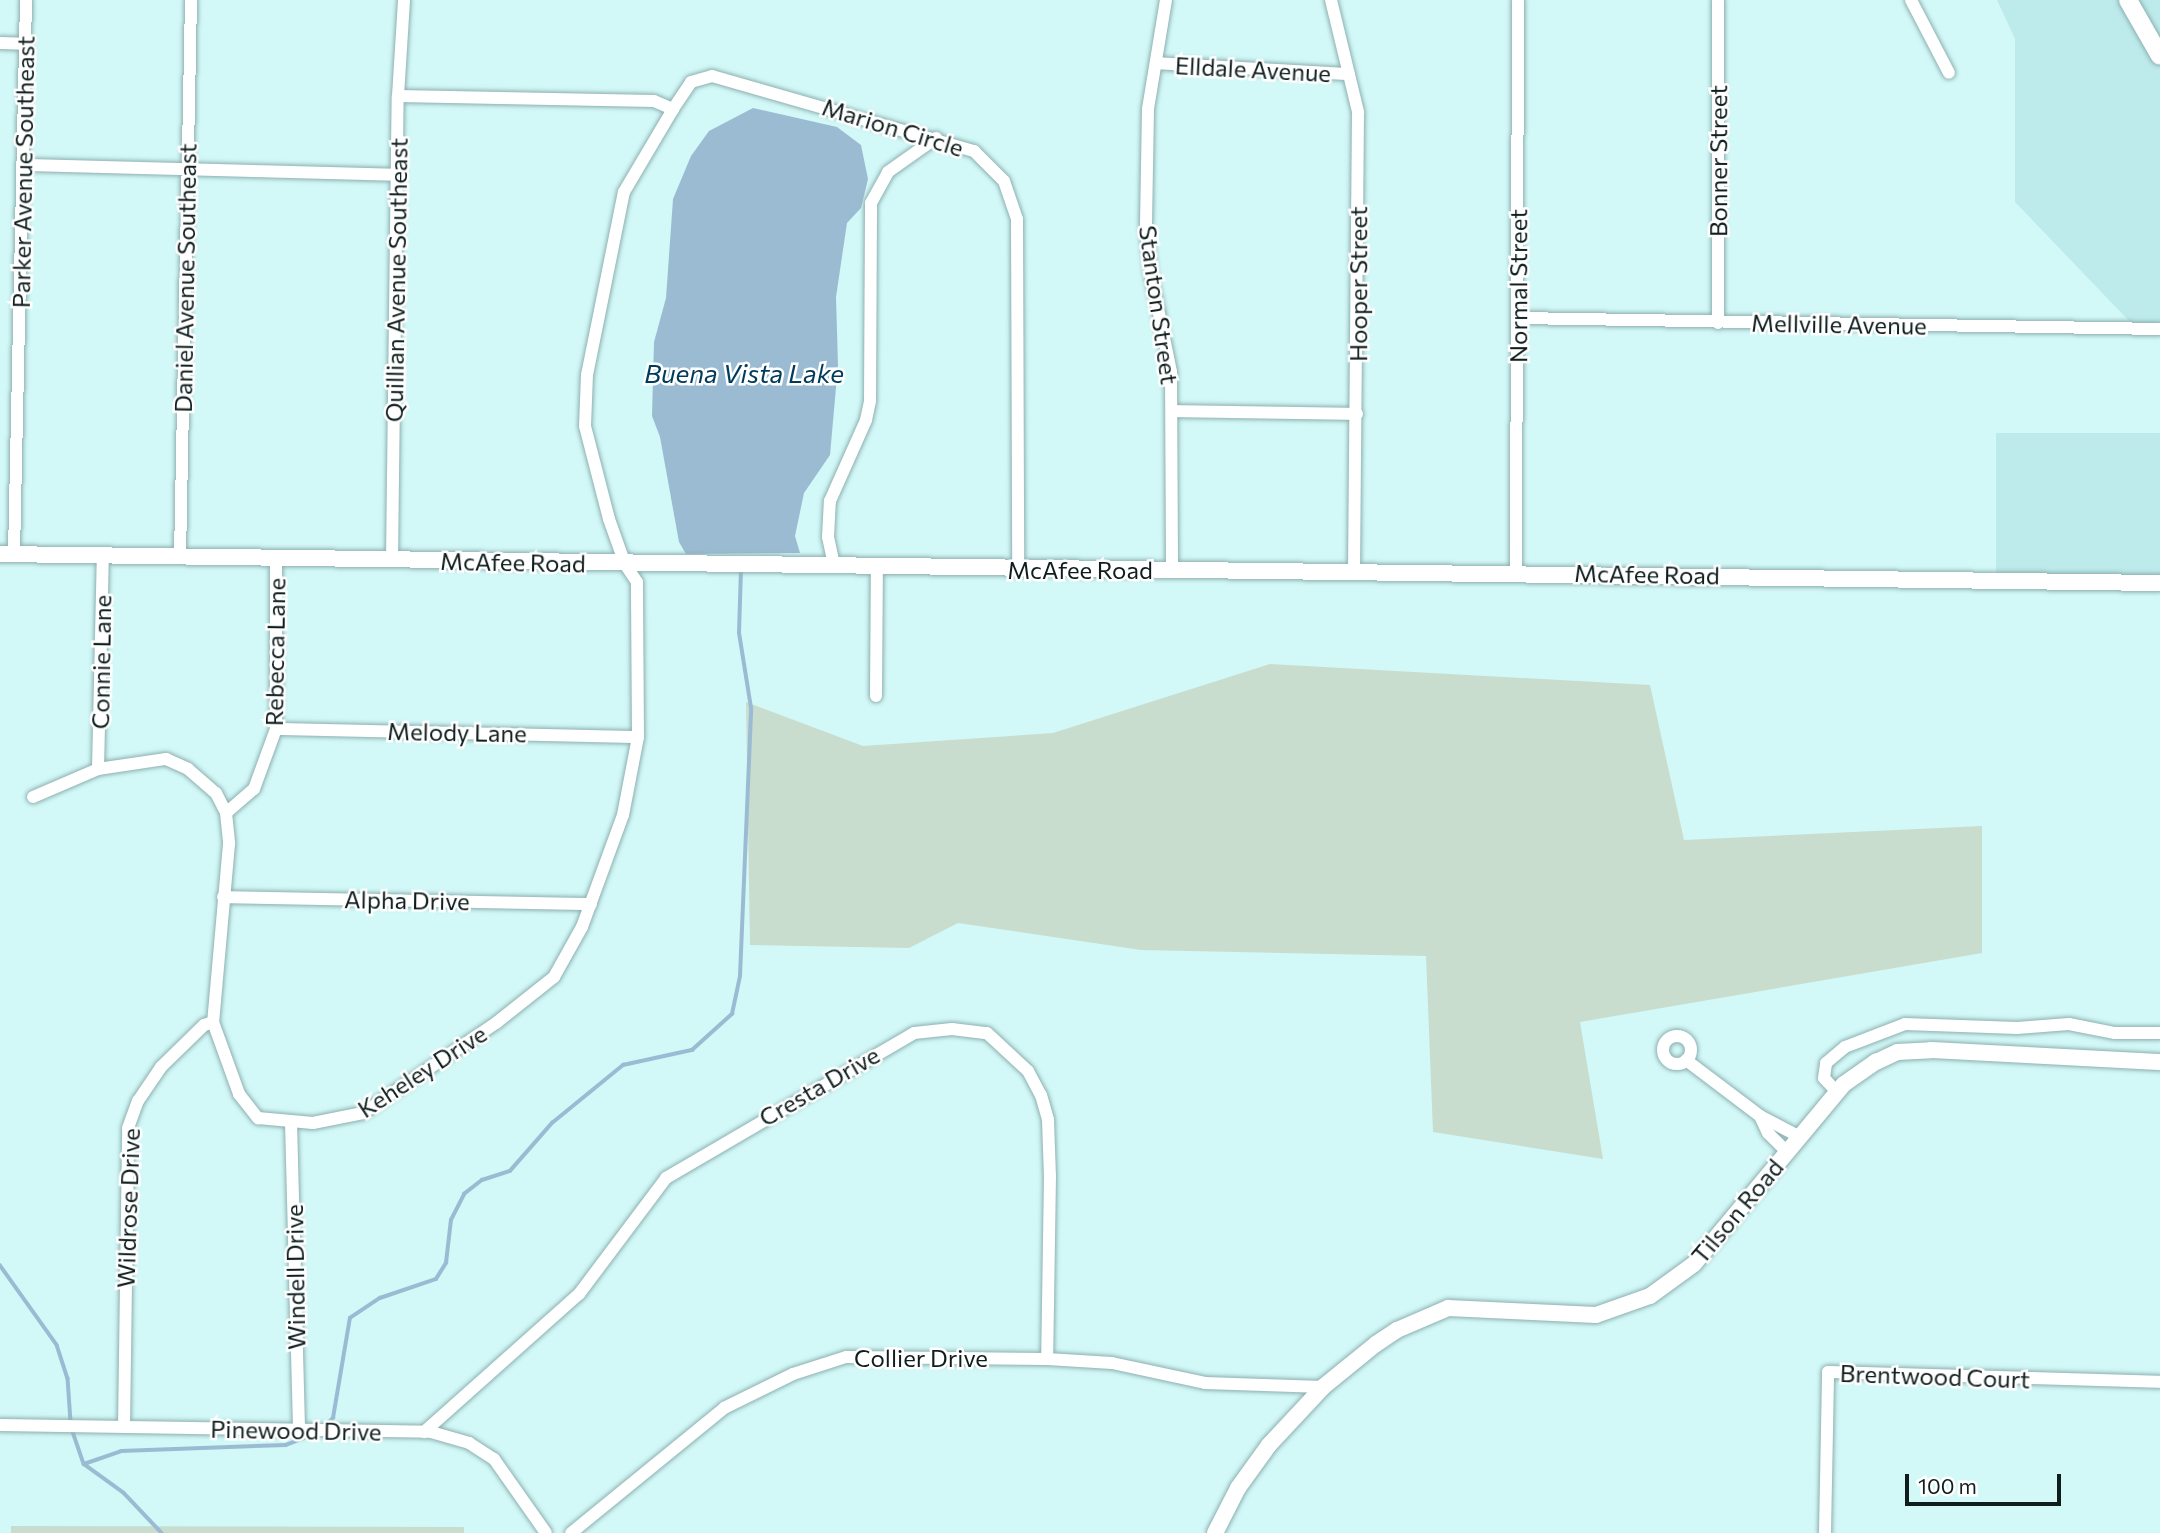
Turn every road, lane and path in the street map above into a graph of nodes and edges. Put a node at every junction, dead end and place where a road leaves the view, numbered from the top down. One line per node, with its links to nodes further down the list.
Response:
1 (26, 0): 11 (street, Parker Avenue Southeast)
2 (191, 0): 20 (street, Daniel Avenue Southeast)
3 (404, 0): 16 (street, Quillian Avenue Southeast)
4 (1166, 0): 13 (street, Stanton Street)
5 (1331, 0): 14 (street, Hooper Street)
6 (1518, 0): 22 (street, Normal Street)
7 (1718, 0): 23 (street, Bonner Street)
8 (1912, 0): 15 (street)
9 (2128, 0): 12 (main road)
10 (0, 43): 11 (street)
11 (25, 44): 19 (street, Parker Avenue Southeast)
12 (2158, 48)
13 (1156, 63): 14 (street, Elldale Avenue); 25 (street, Stanton Street)
14 (1349, 74): 26 (street, Hooper Street)
15 (1949, 74)
16 (398, 96): 17 (street); 21 (street, Quillian Avenue Southeast)
17 (673, 108): 18 (street, Marion Circle); 32 (street, Marion Circle)
18 (936, 138): 33 (street); 35 (street, Marion Circle)
19 (25, 165): 20 (street); 27 (street, Parker Avenue Southeast)
20 (188, 170): 21 (street); 29 (street, Daniel Avenue Southeast)
21 (398, 175): 31 (street, Quillian Avenue Southeast)
22 (1518, 318): 23 (street, Mellville Avenue); 38 (street, Normal Street)
23 (1718, 323): 24 (street, Mellville Avenue)
24 (2160, 329)
25 (1173, 411): 26 (street); 36 (street, Stanton Street)
26 (1357, 414): 37 (street, Hooper Street)
27 (7, 554): 28 (street, McAfee Road)
28 (103, 555): 29 (street, McAfee Road); 43 (street, Connie Lane)
29 (180, 557): 30 (street, McAfee Road)
30 (276, 559): 31 (street, McAfee Road); 41 (street, Rebecca Lane)
31 (392, 559): 32 (street, McAfee Road)
32 (625, 564): 33 (street, McAfee Road); 42 (street, Keheley Drive)
33 (834, 565): 34 (street, McAfee Road)
34 (877, 566): 35 (street, McAfee Road); 40 (street)
35 (1018, 570): 36 (street, McAfee Road)
36 (1172, 570): 37 (street, McAfee Road)
37 (1354, 571): 38 (street, McAfee Road)
38 (1516, 572): 39 (street, McAfee Road)
39 (2160, 583)
40 (876, 696)
41 (276, 729): 42 (street, Melody Lane); 45 (street, Rebecca Lane)
42 (638, 737): 47 (street, Keheley Drive)
43 (98, 769): 44 (street); 45 (street)
44 (33, 797)
45 (226, 813): 46 (street, Keheley Drive)
46 (223, 897): 47 (street, Alpha Drive); 48 (street, Keheley Drive)
47 (591, 904): 54 (street, Keheley Drive)
48 (213, 1022): 54 (street, Keheley Drive); 61 (street, Wildrose Drive)
49 (2160, 1033): 52 (street)
50 (1686, 1060): 53 (street)
51 (2160, 1062): 52 (street, Tilson Road)
52 (1837, 1092): 55 (street, Tilson Road)
53 (1760, 1116): 55 (street); 56 (street)
54 (291, 1122): 62 (street, Windell Drive)
55 (1800, 1137): 56 (street, Tilson Road)
56 (1787, 1152): 59 (street, Tilson Road)
57 (1047, 1359): 59 (street, Collier Drive); 63 (street, Cresta Drive); 65 (street, Collier Drive)
58 (2160, 1382): 67 (street, Brentwood Court)
59 (1323, 1387): 66 (street, Tilson Road)
60 (0, 1425): 61 (street, Pinewood Drive)
61 (124, 1427): 62 (street, Pinewood Drive)
62 (299, 1432): 63 (street, Pinewood Drive)
63 (424, 1432): 64 (street, Pinewood Drive)
64 (546, 1533)
65 (571, 1533)
66 (1215, 1533)
67 (1825, 1533)

